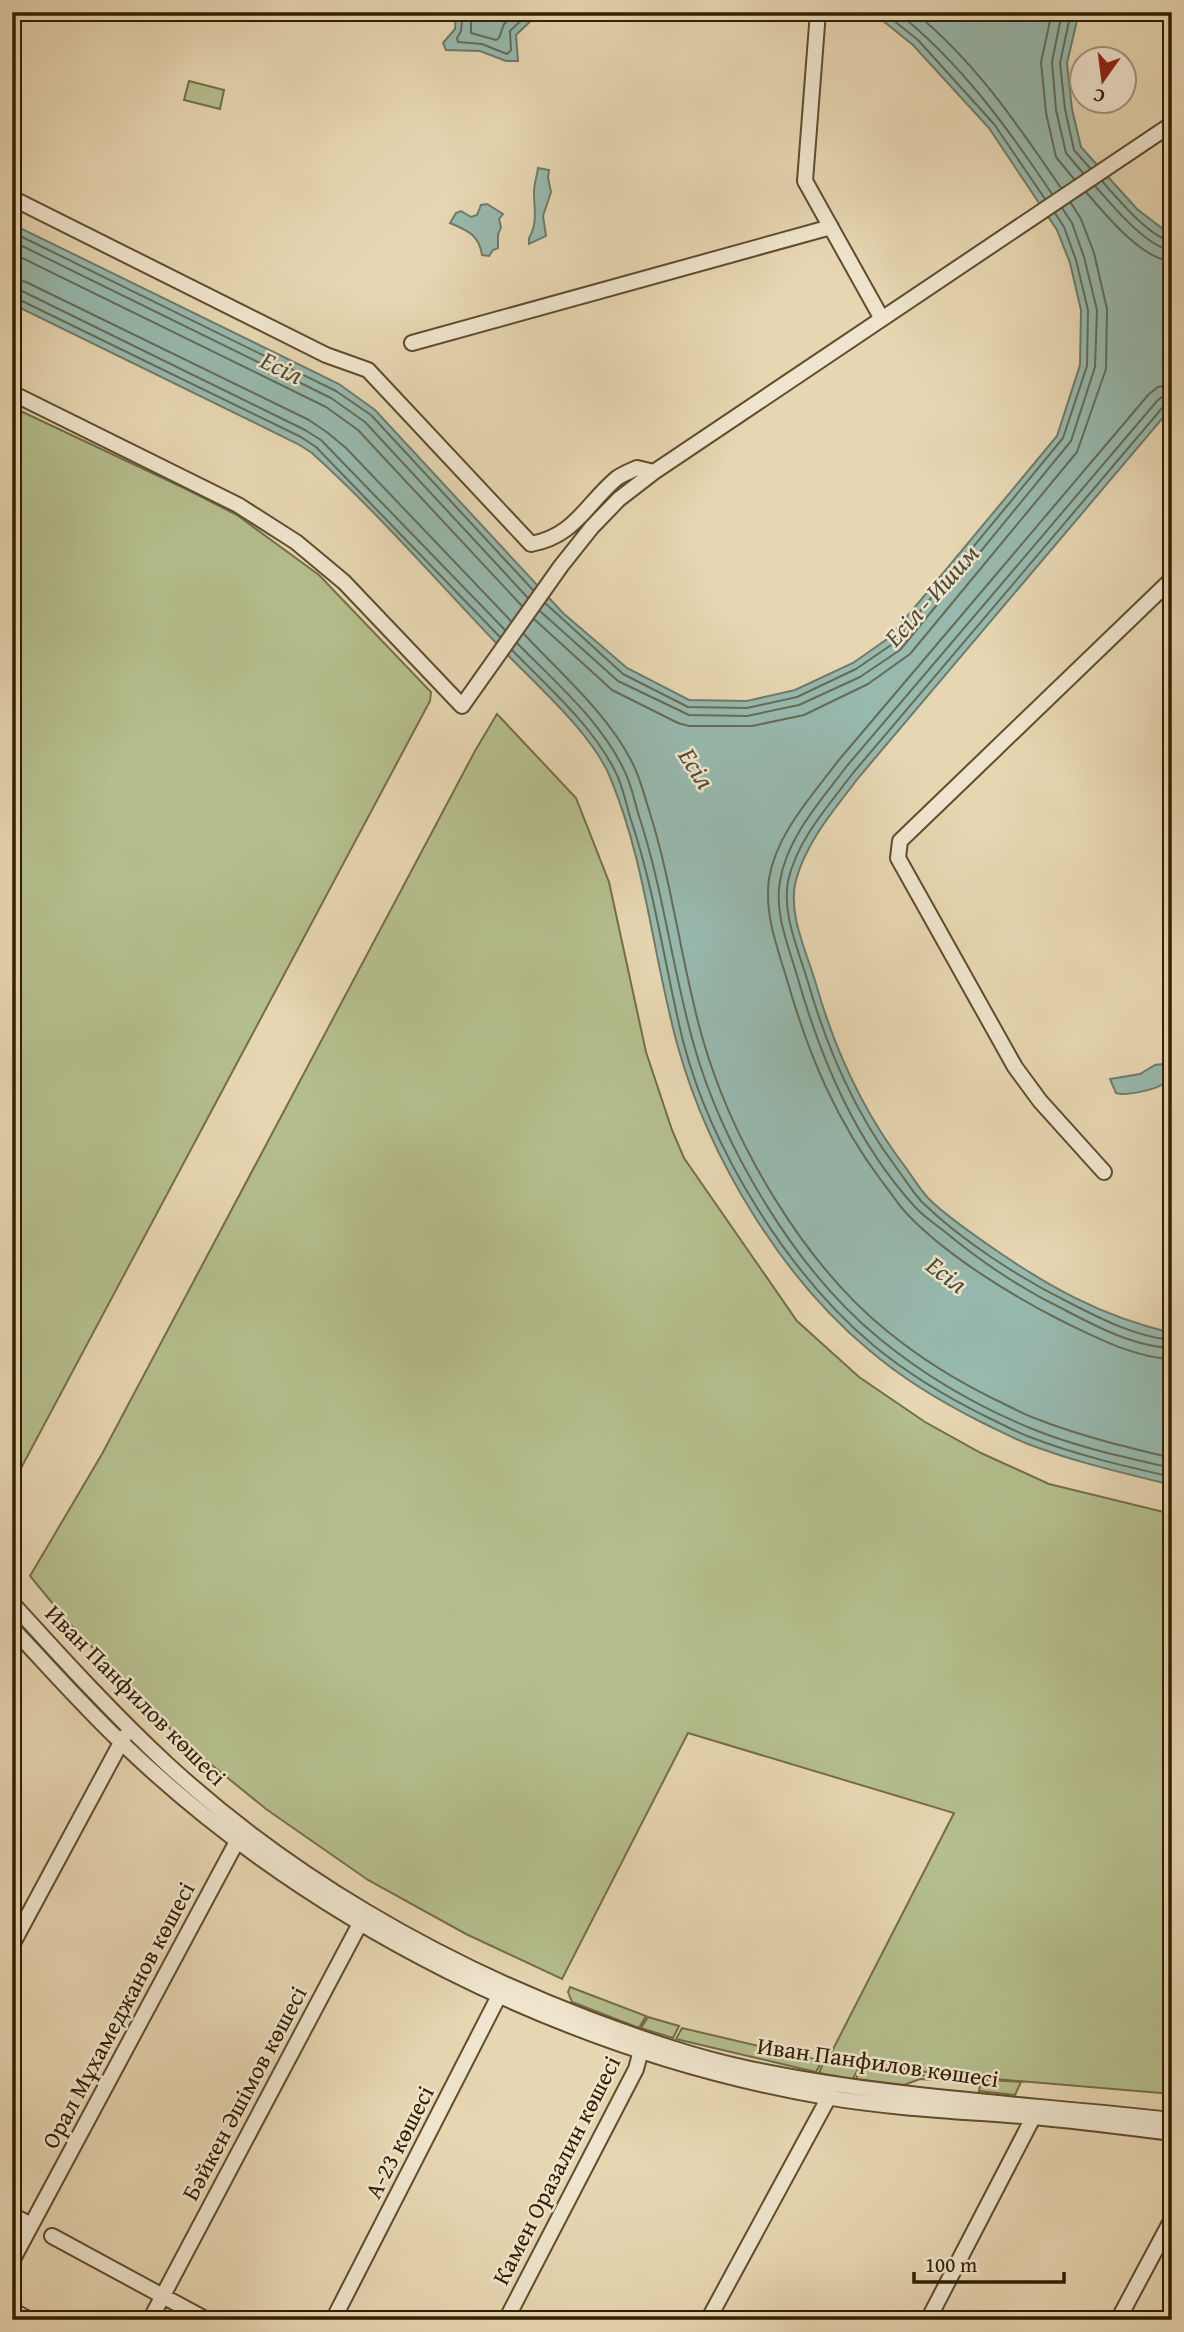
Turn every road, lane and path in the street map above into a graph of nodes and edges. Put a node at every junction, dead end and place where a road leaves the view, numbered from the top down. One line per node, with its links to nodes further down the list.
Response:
1 (818, 12): 4 (street)
2 (1172, 124): 5 (street)
3 (12, 198): 8 (street)
4 (831, 227): 5 (street); 6 (street)
5 (882, 319): 8 (street)
6 (412, 343)
7 (12, 393): 8 (street)
8 (654, 472)
9 (1172, 579): 10 (street)
10 (1104, 1172)
11 (12, 1603): 13 (street, Иван Панфилов көшесі)
12 (12, 1628): 14 (street, Иван Панфилов көшесі)
13 (129, 1726): 14 (street); 15 (street, Иван Панфилов көшесі)
14 (121, 1742): 15 (street, Иван Панфилов көшесі); 17 (street)
15 (241, 1834): 16 (street, Иван Панфилов көшесі); 26 (street, Орал Мұхамеджанов көшесі)
16 (363, 1917): 18 (street, Иван Панфилов көшесі); 29 (street, Бәйкен Әшімов көшесі)
17 (12, 1945)
18 (502, 1990): 19 (street, Иван Панфилов көшесі); 34 (street, А-23 көшесі)
19 (643, 2046): 20 (street, Иван Панфилов көшесі); 21 (street, Иван Панфилов көшесі); 35 (street, Камен Оразалин көшесі)
20 (829, 2097): 21 (street, Иван Панфилов көшесі); 36 (street)
21 (1037, 2111): 22 (street, Иван Панфилов көшесі); 23 (street, Иван Панфилов көшесі); 37 (street)
22 (1172, 2120)
23 (1172, 2133)
24 (12, 2215): 26 (street)
25 (1172, 2219): 38 (street)
26 (31, 2225): 28 (street, Орал Мұхамеджанов көшесі)
27 (52, 2236): 29 (street)
28 (12, 2261)
29 (163, 2296): 32 (street, Бәйкен Әшімов көшесі); 33 (street)
30 (12, 2310): 31 (street)
31 (30, 2320)
32 (150, 2320)
33 (207, 2320)
34 (333, 2320)
35 (506, 2320)
36 (708, 2320)
37 (928, 2320)
38 (1118, 2320)

